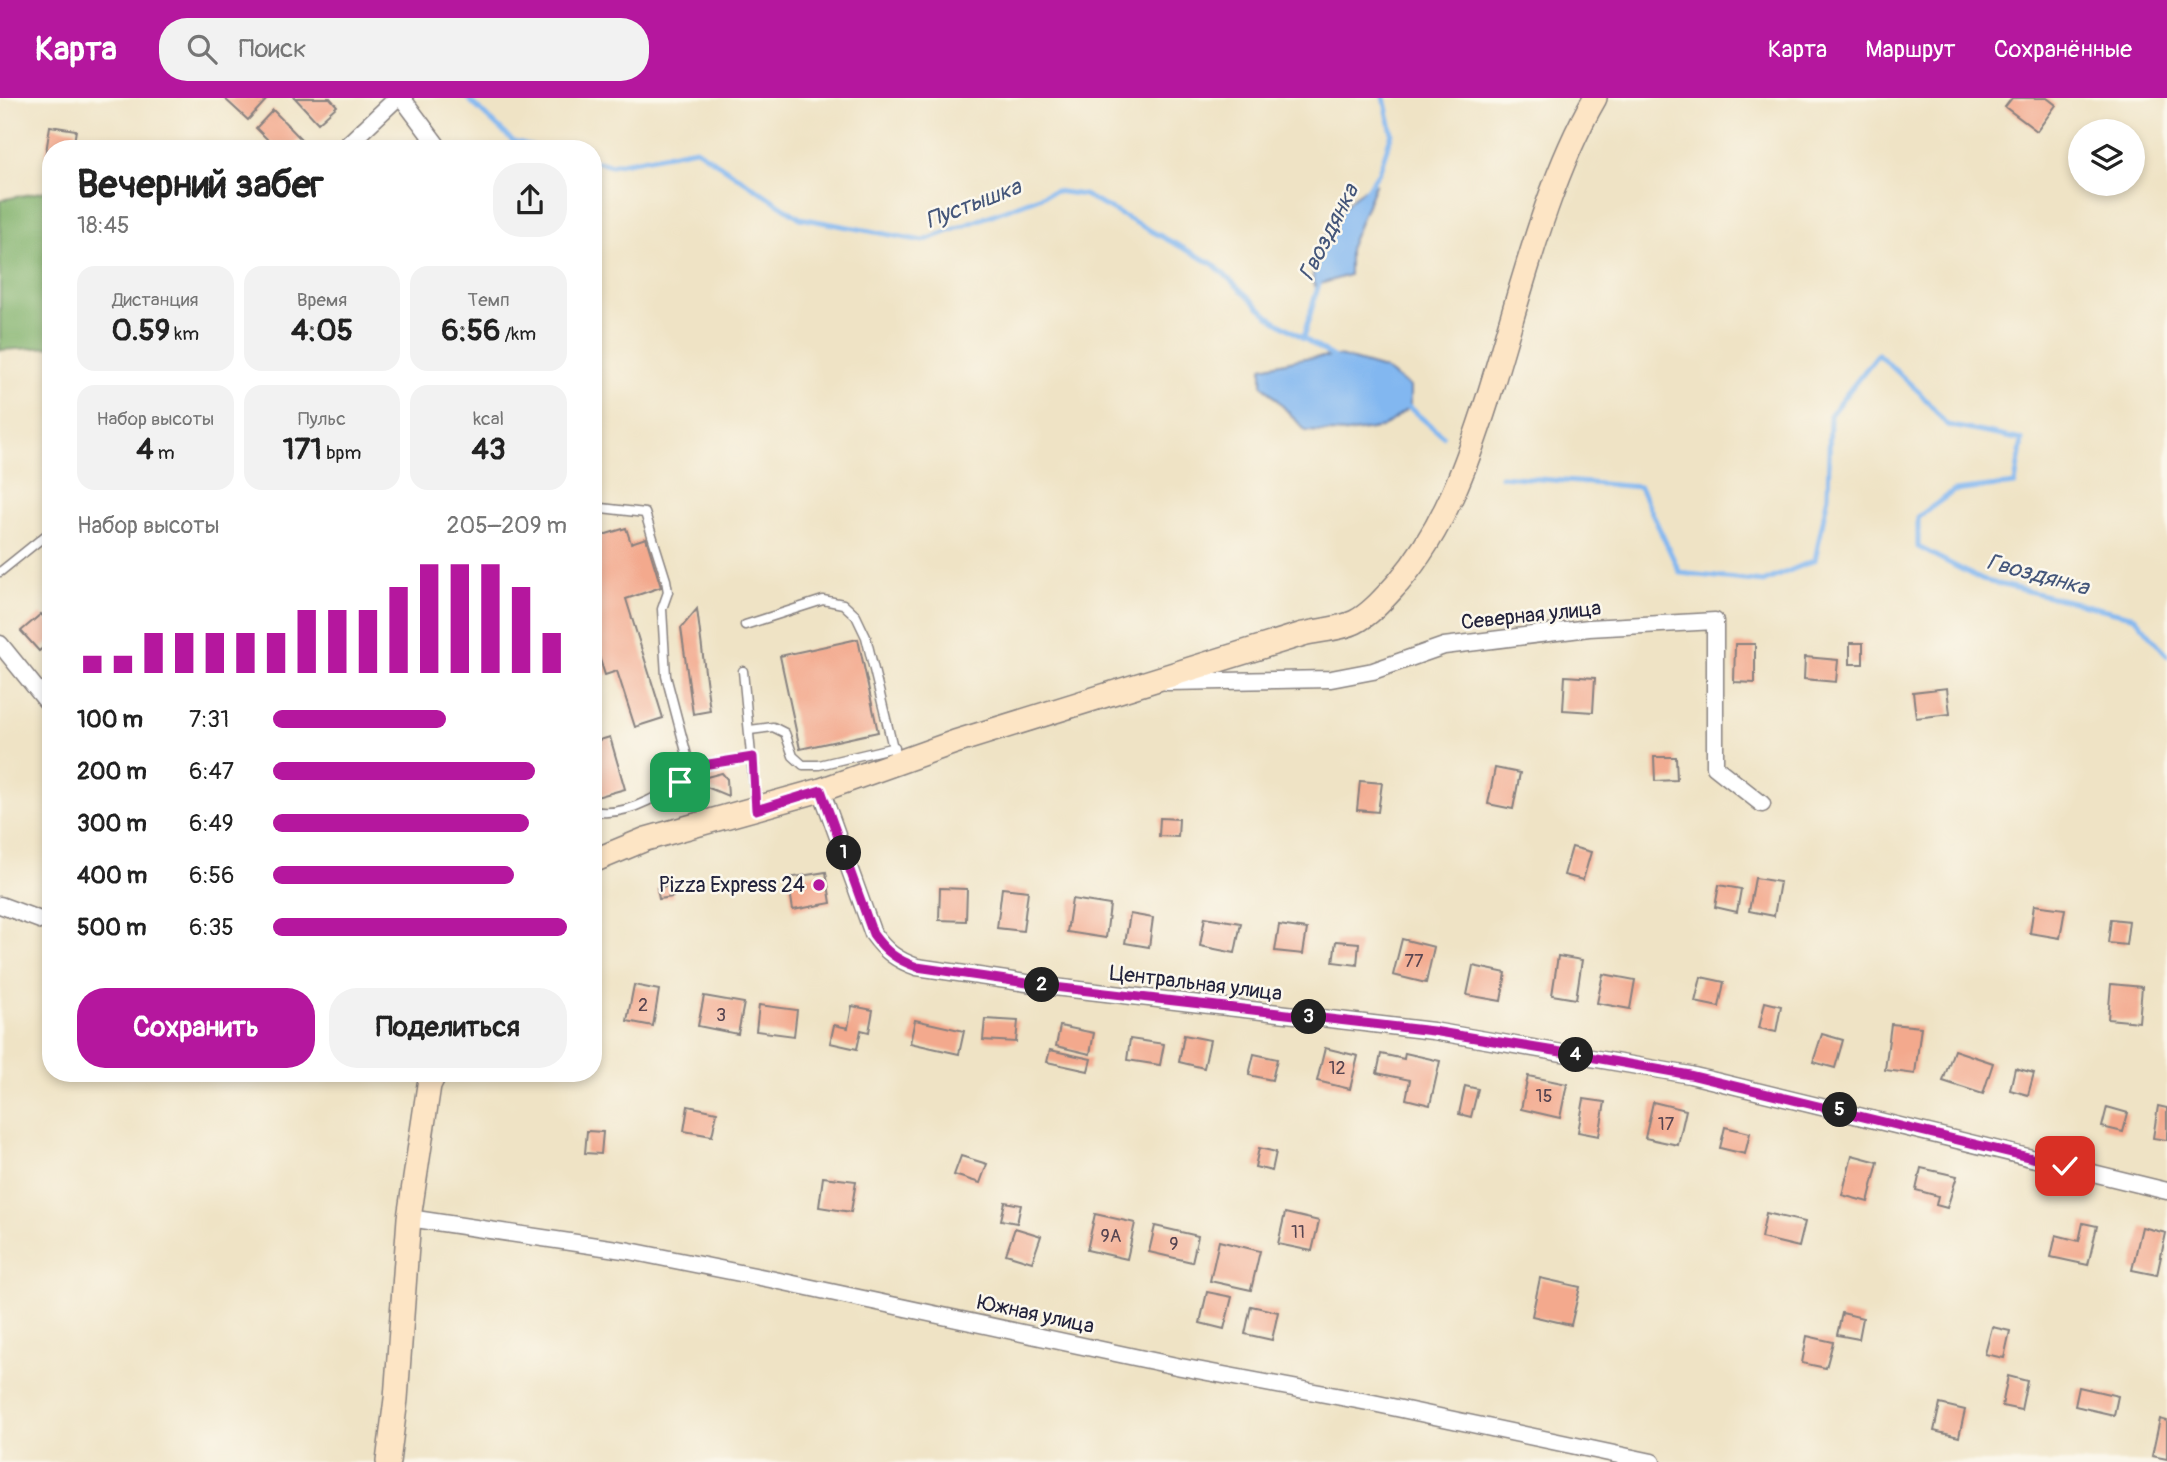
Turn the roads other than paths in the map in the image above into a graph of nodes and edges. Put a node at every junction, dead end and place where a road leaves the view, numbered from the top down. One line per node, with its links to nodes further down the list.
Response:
1 (400, 98): 3 (street); 4 (street)
2 (1595, 98): 11 (main road)
3 (353, 140)
4 (433, 140)
5 (602, 508): 16 (lane)
6 (42, 538): 7 (lane)
7 (0, 572)
8 (745, 625): 14 (lane)
9 (0, 644): 12 (street)
10 (743, 671): 13 (lane)
11 (1150, 683): 14 (main road); 18 (street, Северная улица)
12 (42, 691)
13 (750, 730): 14 (lane); 15 (lane)
14 (895, 755): 17 (main road)
15 (753, 757): 16 (lane); 20 (lane)
16 (690, 767): 19 (lane)
17 (821, 790): 20 (main road); 25 (street, Центральная улица)
18 (1762, 804)
19 (602, 810)
20 (756, 810): 21 (main road)
21 (602, 857)
22 (0, 905): 23 (street)
23 (42, 921)
24 (430, 1082): 26 (main road)
25 (2167, 1191)
26 (409, 1218): 27 (main road); 28 (street, Южная улица)
27 (388, 1462)
28 (1652, 1462)

